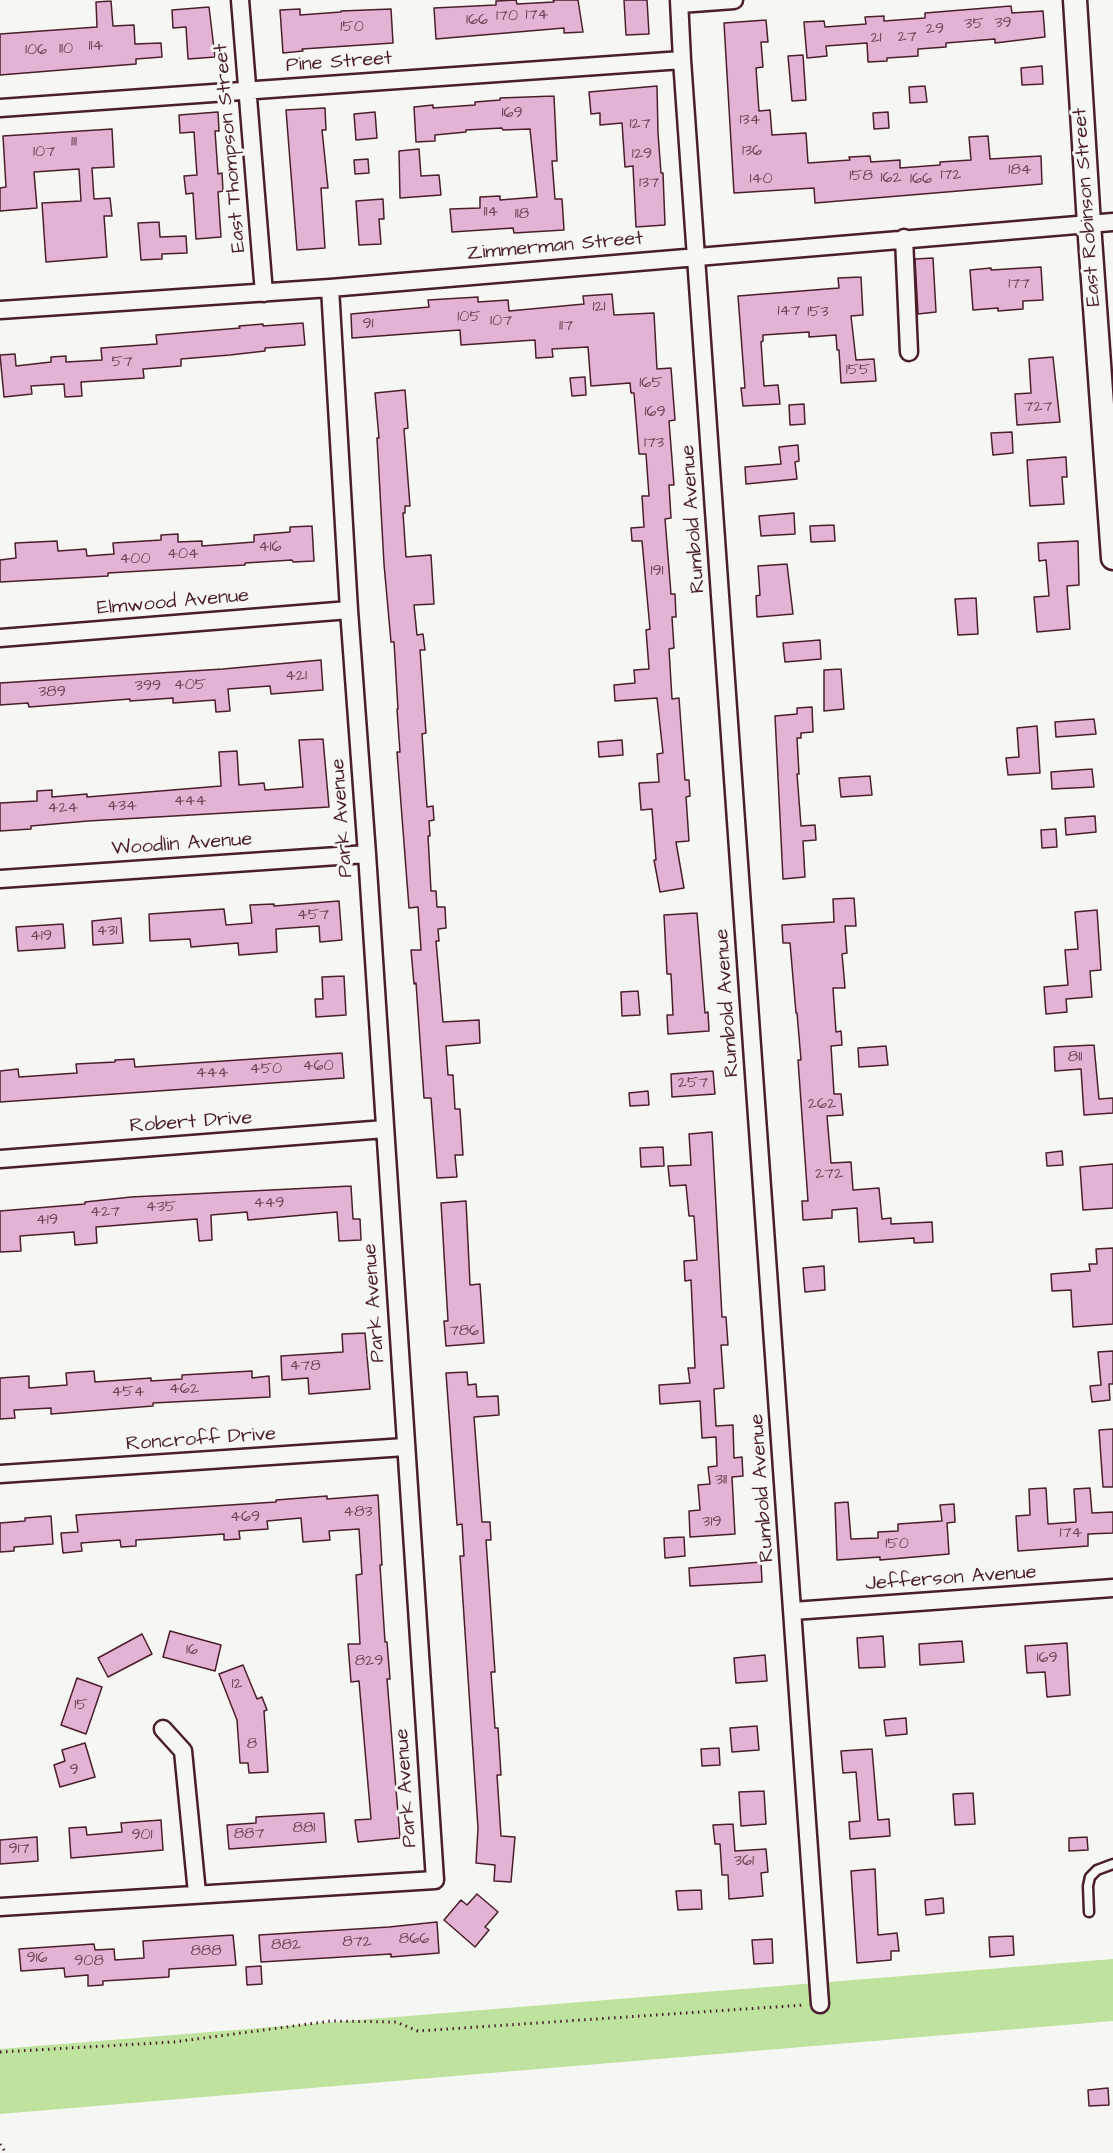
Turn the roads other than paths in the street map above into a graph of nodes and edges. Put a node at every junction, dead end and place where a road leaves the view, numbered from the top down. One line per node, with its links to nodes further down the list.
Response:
1 (240, 0): 6 (street, East Thompson Street)
2 (734, 0): 4 (street)
3 (1075, 0): 9 (street, East Robinson Street)
4 (679, 2): 5 (street, Rumbold Avenue)
5 (682, 60): 6 (street, Pine Street); 11 (street, Rumbold Avenue)
6 (247, 91): 7 (street, Pine Street); 13 (street, East Thompson Street)
7 (0, 108)
8 (1113, 222): 9 (street, Zimmerman Street)
9 (1089, 224): 10 (street, Zimmerman Street); 16 (street, East Robinson Street)
10 (904, 238): 11 (street, Zimmerman Street); 15 (street)
11 (696, 256): 12 (street, Zimmerman Street); 26 (street, Rumbold Avenue)
12 (330, 288): 13 (street, Zimmerman Street); 17 (street, Park Avenue)
13 (264, 293): 14 (street, Zimmerman Street)
14 (0, 310)
15 (909, 352)
16 (1113, 558)
17 (349, 610): 18 (street, Elmwood Avenue); 19 (street, Park Avenue)
18 (0, 638)
19 (367, 854): 20 (street, Woodlin Avenue); 21 (street, Park Avenue)
20 (0, 879)
21 (385, 1129): 22 (street, Robert Drive); 23 (street, Park Avenue)
22 (0, 1159)
23 (405, 1447): 24 (street, Roncroff Drive); 29 (street, Park Avenue)
24 (0, 1474)
25 (1113, 1588): 26 (street, Jefferson Avenue)
26 (793, 1611): 32 (street, Rumbold Avenue)
27 (163, 1729): 29 (street)
28 (1113, 1864): 31 (lane)
29 (197, 1893): 30 (street, Park Avenue)
30 (0, 1907)
31 (1089, 1912)
32 (820, 2004)

